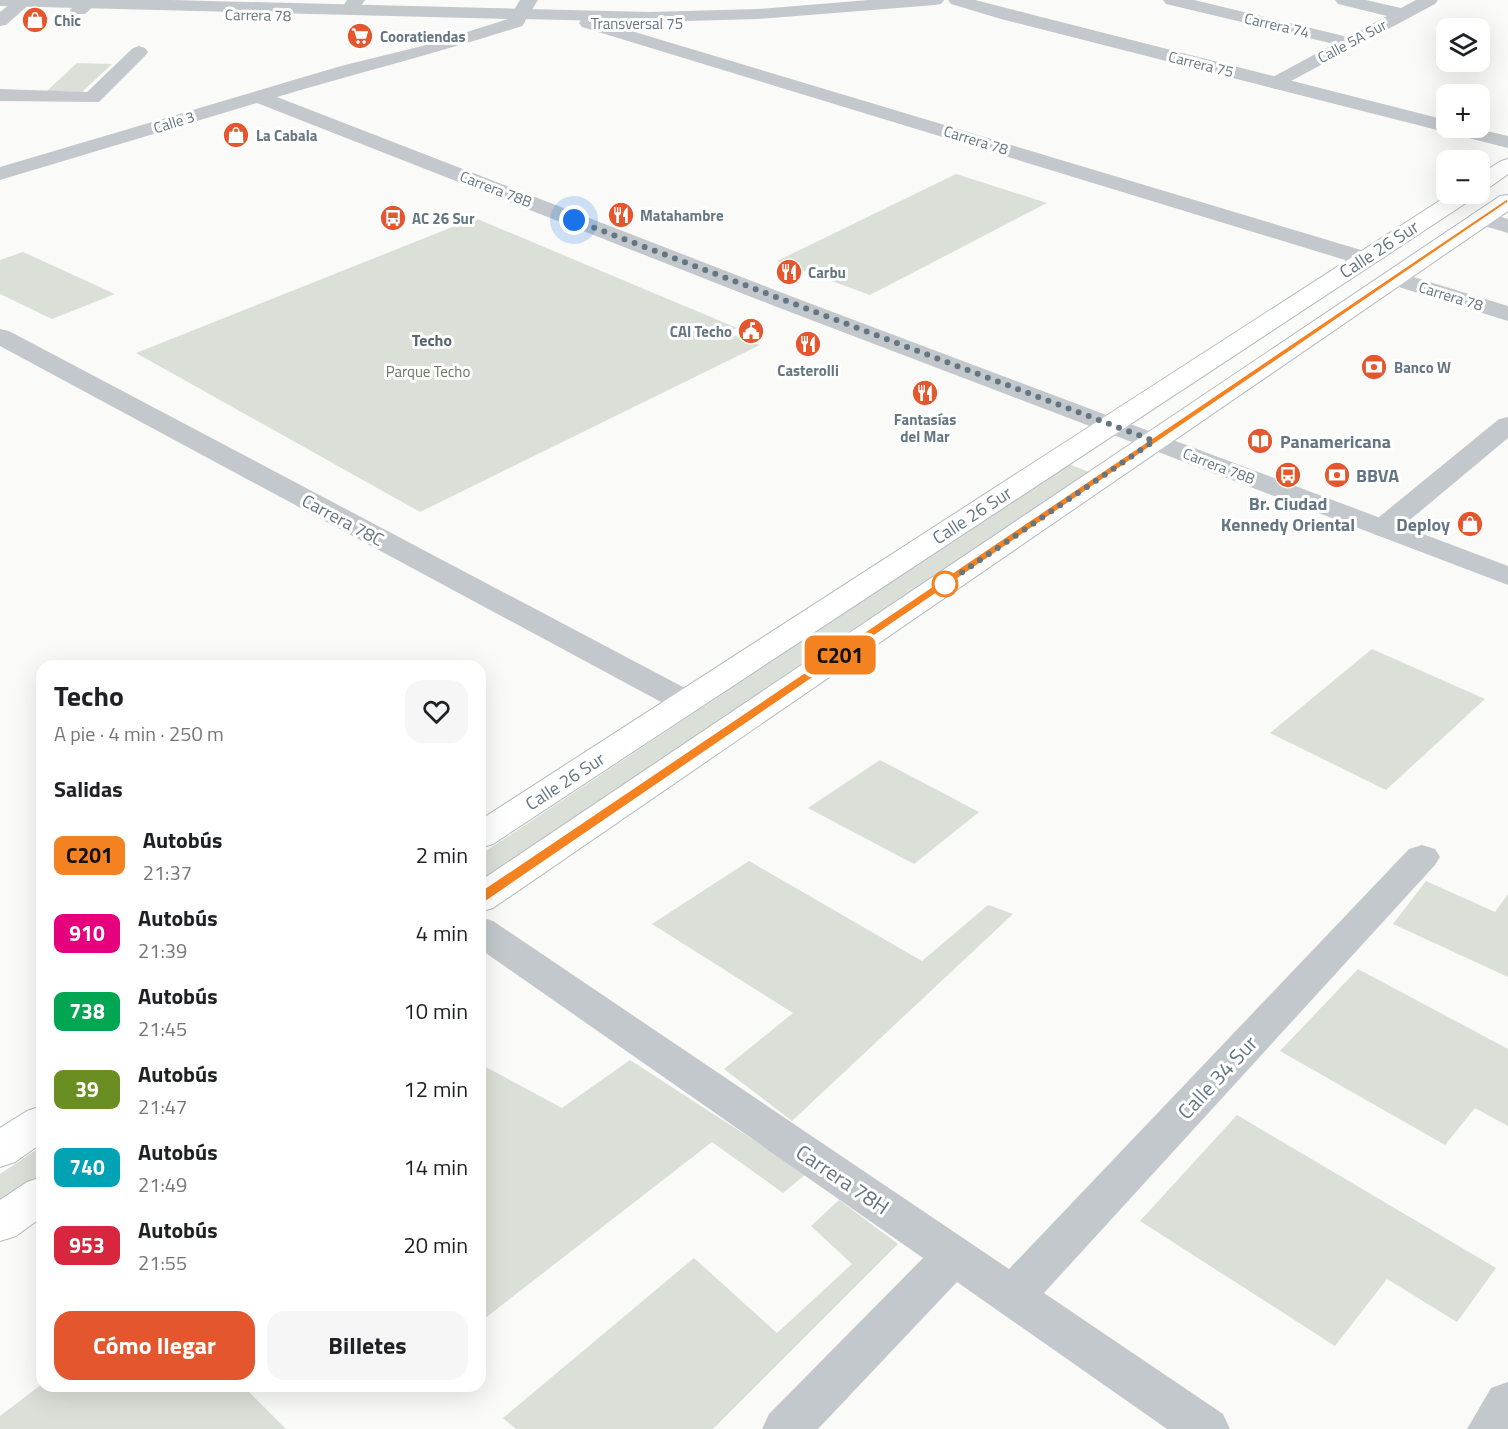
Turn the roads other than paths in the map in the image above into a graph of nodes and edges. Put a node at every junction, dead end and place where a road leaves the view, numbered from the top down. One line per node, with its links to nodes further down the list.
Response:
1 (730, 0): 13 (street)
2 (935, 0): 11 (street, Transversal 75)
3 (1172, 0): 17 (street, Carrera 74)
4 (1344, 0): 12 (street)
5 (1429, 0): 12 (street, Calle 5A Sur)
6 (970, 1): 20 (street, Carrera 75)
7 (86, 4): 8 (street, Carrera 78); 9 (street, Carrera 78); 16 (street, Carrera 78)
8 (10, 5): 14 (street)
9 (353, 5): 10 (street, Carrera 78)
10 (516, 14): 13 (street, Transversal 75); 15 (street, Transversal 75); 16 (street, Calle 3); 16 (street, Carrera 78); 19 (street, Calle 3)
11 (758, 14): 13 (street, Transversal 75); 15 (street, Transversal 75)
12 (1403, 14): 17 (street, Calle 5A Sur)
13 (683, 16)
14 (0, 21)
15 (588, 23): 33 (street, Carrera 78)
16 (422, 31): 19 (street, Calle 3)
17 (1348, 42): 20 (street, Calle 5A Sur)
18 (139, 52): 21 (street)
19 (348, 70): 22 (street, Calle 3)
20 (1276, 83): 23 (street, Carrera 75)
21 (0, 94)
22 (258, 97): 27 (street, Calle 3); 37 (street, Carrera 78B)
23 (1436, 123)
24 (1490, 138): 25 (street)
25 (1508, 142)
26 (1508, 165): 28 (main road)
27 (0, 174)
28 (1490, 177)
29 (1508, 201): 31 (main road, Calle 26 Sur)
30 (1448, 204): 33 (main road, Calle 26 Sur)
31 (1482, 218): 32 (street); 34 (main road, Calle 26 Sur)
32 (1508, 226)
33 (1363, 258): 37 (main road, Calle 26 Sur)
34 (1394, 278): 35 (street, Carrera 78); 39 (main road, Calle 26 Sur)
35 (1508, 314)
36 (0, 336): 42 (street, Carrera 78C)
37 (1108, 424): 39 (street, Carrera 78B); 42 (main road, Calle 26 Sur)
38 (1508, 425): 40 (street)
39 (1154, 441): 40 (street, Carrera 78B); 45 (main road, Calle 26 Sur)
40 (1383, 528): 41 (street, Carrera 78B)
41 (1508, 576)
42 (686, 702): 43 (main road, Calle 26 Sur)
43 (486, 833)
44 (1422, 858): 52 (street, Calle 34 Sur)
45 (486, 895)
46 (486, 934): 51 (street, Carrera 78H)
47 (36, 1126): 48 (main road)
48 (0, 1150)
49 (36, 1198): 50 (main road)
50 (0, 1223)
51 (954, 1256): 52 (street, Carrera 78H); 54 (street)
52 (1012, 1296): 55 (street, Carrera 78H)
53 (1508, 1403): 56 (street)
54 (786, 1429)
55 (1206, 1429)
56 (1491, 1429)

